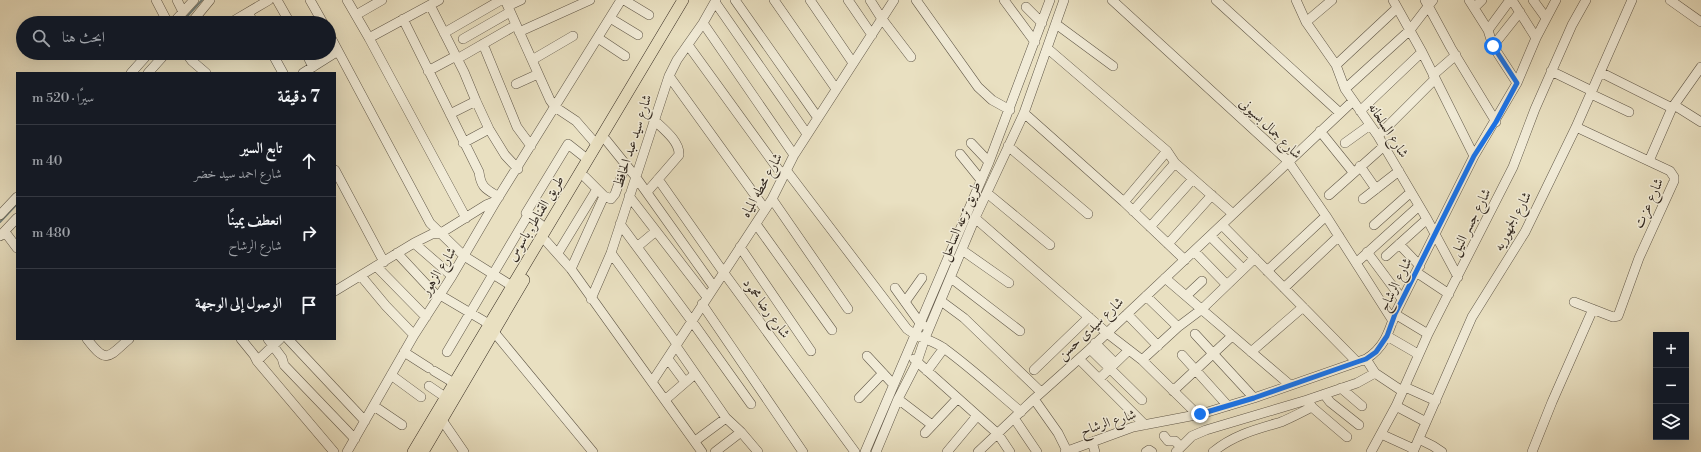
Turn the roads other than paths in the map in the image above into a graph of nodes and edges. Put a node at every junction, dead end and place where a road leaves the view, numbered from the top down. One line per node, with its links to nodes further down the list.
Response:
1 (156, 0): 49 (street)
2 (177, 0): 44 (street)
3 (194, 0): 44 (street)
4 (210, 0): 51 (street)
5 (269, 0): 45 (street)
6 (278, 0): 54 (street)
7 (310, 0): 55 (street)
8 (347, 0): 47 (street)
9 (382, 0): 47 (street)
10 (440, 0): 42 (street)
11 (521, 0): 39 (street)
12 (590, 0): 65 (street)
13 (622, 0): 48 (street); 56 (street, شارع الزهور)
14 (683, 0): 136 (main road, طريق القناطر, باسوس)
15 (692, 0): 136 (main road, طريق القناطر, باسوس)
16 (735, 0): 126 (street)
17 (774, 0): 113 (street)
18 (810, 0): 95 (street)
19 (848, 0): 70 (street)
20 (870, 0): 59 (street)
21 (894, 0): 59 (street, شارع محطه المياه)
22 (916, 0): 120 (street)
23 (1004, 0): 76 (street)
24 (1050, 0): 63 (street, طريق ترعه الساحل)
25 (1064, 0): 64 (street, طريق ترعه الساحل)
26 (1112, 0): 149 (street, شارع جمال بسيونى)
27 (1216, 0): 124 (street)
28 (1296, 0): 60 (street, شارع السلخانه)
29 (1332, 0): 60 (street)
30 (1482, 0): 41 (street)
31 (1511, 0): 46 (street); 67 (street)
32 (1533, 0): 57 (street)
33 (1556, 0): 57 (street, شارع الرشاح)
34 (1586, 0): 101 (street, شارع جسر النيل)
35 (1632, 0): 107 (street, شارع الجمهوريه)
36 (1670, 0): 61 (street)
37 (716, 1): 62 (street, شارع سيد عبد الحافظ); 134 (street)
38 (1429, 2): 66 (street); 84 (street)
39 (506, 4): 65 (street); 68 (street); 75 (street)
40 (1395, 4): 66 (street); 96 (street)
41 (1471, 4): 67 (street)
42 (430, 5): 58 (street); 68 (street)
43 (1026, 7): 63 (street)
44 (183, 12): 50 (street)
45 (248, 12): 52 (street); 53 (street)
46 (1520, 12): 74 (street); 79 (street)
47 (356, 15): 72 (street)
48 (649, 15)
49 (164, 16)
50 (179, 16)
51 (197, 16)
52 (241, 16)
53 (250, 16)
54 (286, 16)
55 (319, 16)
56 (610, 18): 69 (street); 73 (street, شارع الزهور)
57 (1546, 18): 74 (street, شارع الرشاح)
58 (403, 19): 72 (street); 100 (street)
59 (882, 20): 70 (street, شارع محطه المياه); 87 (street)
60 (1306, 22): 96 (street, شارع السلخانه)
61 (1701, 22)
62 (703, 23): 78 (street, شارع سيد عبد الحافظ); 145 (street)
63 (1042, 23): 76 (street, طريق ترعه الساحل)
64 (1056, 24): 81 (street, طريق ترعه الساحل); 98 (street)
65 (518, 28): 77 (street); 94 (street)
66 (1410, 30): 83 (street); 114 (street)
67 (1488, 30): 79 (street)
68 (444, 33): 86 (street)
69 (638, 35)
70 (872, 35): 95 (street, شارع محطه المياه)
71 (573, 36): 94 (street)
72 (369, 38): 185 (street)
73 (598, 38): 85 (street); 118 (street, شارع الزهور)
74 (1536, 38): 111 (street, شارع الرشاح)
75 (463, 39)
76 (1035, 42): 120 (street, طريق ترعه الساحل)
77 (482, 44): 86 (street); 140 (street)
78 (688, 45): 109 (street, شارع سيد عبد الحافظ); 158 (street)
79 (1493, 46): 111 (street)
80 (336, 47): 82 (street)
81 (1047, 48): 122 (street, طريق ترعه الساحل); 143 (street)
82 (338, 51): 197 (street)
83 (1422, 52): 110 (street); 121 (street)
84 (1456, 55): 110 (street); 128 (street)
85 (624, 56)
86 (457, 58): 100 (street); 116 (street)
87 (911, 58)
88 (143, 60): 102 (street)
89 (160, 60): 103 (street)
90 (191, 60): 104 (street)
91 (276, 60): 105 (street)
92 (310, 60): 97 (street)
93 (323, 60): 97 (street)
94 (532, 60): 108 (street)
95 (853, 63): 113 (street, شارع محطه المياه)
96 (1336, 65): 114 (street, شارع السلخانه)
97 (313, 66): 106 (street)
98 (1113, 66)
99 (1701, 67): 119 (street)
100 (428, 71): 125 (street)
101 (1552, 71): 115 (street); 231 (street, شارع جسر النيل)
102 (133, 72)
103 (149, 72)
104 (205, 72)
105 (282, 72)
106 (304, 72)
107 (1600, 72): 115 (street, شارع الجمهوريه); 119 (street)
108 (538, 74): 112 (street); 118 (street)
109 (668, 76): 127 (street, شارع سيد عبد الحافظ); 178 (street)
110 (1434, 77): 135 (street); 146 (street)
111 (1517, 83): 128 (street, شارع الرشاح)
112 (516, 84)
113 (836, 89): 126 (street, شارع محطه المياه)
114 (1345, 89): 117 (street, شارع السلخانه)
115 (1592, 93): 123 (street); 131 (street, شارع الجمهوريه)
116 (476, 101): 125 (street); 132 (street)
117 (1353, 101): 121 (street, شارع السلخانه); 124 (street, شارع سيدى حسن)
118 (556, 107): 136 (street); 140 (street, شارع الزهور)
119 (1673, 107): 129 (street); 150 (street)
120 (1010, 110): 148 (street, طريق ترعه الساحل)
121 (1360, 111): 130 (street, شارع السلخانه)
122 (1024, 112): 141 (street, طريق ترعه الساحل); 176 (street)
123 (1629, 112)
124 (1340, 113): 133 (street, شارع سيدى حسن)
125 (450, 114): 137 (street)
126 (818, 118): 134 (street, شارع محطه المياه)
127 (653, 119): 159 (street, شارع سيد عبد الحافظ); 161 (street)
128 (1496, 122): 146 (street, شارع الرشاح)
129 (1701, 122)
130 (1370, 125): 135 (street, شارع السلخانه); 139 (street)
131 (1576, 127): 150 (street, شارع عزت); 331 (street, شارع الجمهوريه)
132 (490, 129): 137 (street); 154 (street)
133 (1320, 131): 149 (street, شارع سيدى حسن); 157 (street)
134 (807, 134): 145 (street, شارع محطه المياه)
135 (1378, 136): 142 (street, شارع السلخانه)
136 (601, 142): 147 (main road, طريق القناطر, باسوس); 152 (street); 160 (main road, طريق القناطر, باسوس)
137 (463, 143): 173 (street)
138 (971, 143): 148 (street)
139 (1345, 143)
140 (531, 146): 154 (street, شارع الزهور)
141 (1008, 146): 168 (street, طريق ترعه الساحل); 180 (street)
142 (1384, 146): 153 (street); 155 (street, شارع السلخانه)
143 (1167, 151): 151 (street); 176 (street)
144 (960, 154): 163 (street)
145 (794, 155): 158 (street, شارع محطه المياه)
146 (1474, 156): 199 (street, شارع الرشاح)
147 (587, 159): 183 (street); 195 (main road, طريق القناطر, باسوس)
148 (989, 162): 163 (street, طريق ترعه الساحل)
149 (1288, 162): 181 (street, شارع سيدى حسن); 184 (street, شارع جمال بسيونى)
150 (1649, 162): 256 (street, شارع عزت)
151 (1175, 163): 162 (street); 179 (street)
152 (626, 164): 159 (street); 167 (street)
153 (1360, 166): 157 (street); 164 (street)
154 (518, 169): 173 (street, شارع الزهور)
155 (1398, 171): 164 (street); 166 (street, شارع السلخانه)
156 (336, 172): 222 (street)
157 (1353, 172): 170 (street)
158 (784, 173): 174 (street, شارع محطه المياه); 273 (street)
159 (635, 176): 165 (street); 171 (street, شارع سيد عبد الحافظ)
160 (585, 177): 167 (street); 203 (main road, طريق القناطر, باسوس)
161 (658, 179): 165 (street); 228 (street, شارع رضا محمود)
162 (1193, 179): 169 (street); 194 (street)
163 (981, 180): 263 (street, طريق ترعه الساحل)
164 (1376, 188): 175 (street)
165 (647, 192): 239 (street)
166 (1411, 192): 177 (street, شارع السلخانه); 193 (street)
167 (601, 193): 214 (street); 223 (street)
168 (987, 193): 186 (street, طريق ترعه الساحل); 207 (street)
169 (1212, 195): 181 (street); 205 (street)
170 (1329, 195)
171 (629, 196): 189 (street, شارع سيد عبد الحافظ); 196 (street)
172 (16, 198): 182 (street)
173 (498, 199): 185 (street); 217 (street, شارع الزهور)
174 (772, 199): 178 (street, شارع محطه المياه); 254 (street)
175 (1363, 199)
176 (1124, 202): 179 (street)
177 (1419, 206): 188 (street, شارع السلخانه); 191 (street)
178 (765, 209): 190 (street, شارع محطه المياه)
179 (1133, 211): 194 (street)
180 (1088, 214)
181 (1233, 214): 192 (street, شارع سيدى حسن)
182 (0, 215)
183 (528, 215): 195 (street); 227 (street)
184 (1326, 216): 201 (street, شارع جمال بسيونى); 226 (street)
185 (466, 218): 197 (street)
186 (975, 218): 211 (street, طريق ترعه الساحل); 260 (street)
187 (16, 219): 198 (street)
188 (1428, 219): 199 (street, شارع السلخانه); 202 (street)
189 (620, 224): 209 (street); 215 (street, شارع سيد عبد الحافظ)
190 (756, 224): 210 (street, شارع محطه المياه); 267 (street)
191 (1399, 224): 202 (street); 213 (street)
192 (1222, 225): 200 (street, شارع سيدى حسن); 219 (street)
193 (1374, 225)
194 (1150, 227): 205 (street)
195 (545, 228): 238 (main road, طريق القناطر, باسوس)
196 (656, 231): 209 (street); 249 (street)
197 (441, 232): 204 (street); 217 (street)
198 (2, 234): 208 (street)
199 (1436, 234): 225 (street, شارع الرشاح); 231 (street, شارع السلخانه)
200 (1210, 236): 212 (street, شارع سيدى حسن); 224 (street)
201 (1339, 236): 221 (street, شارع جمال بسيونى); 241 (street)
202 (1409, 236): 206 (street)
203 (546, 241): 214 (street); 266 (main road, طريق القناطر, باسوس)
204 (414, 243): 216 (street); 230 (street)
205 (1168, 244): 220 (street)
206 (1399, 244): 218 (street); 225 (street)
207 (1050, 245)
208 (16, 247)
209 (637, 247): 262 (street)
210 (740, 247): 228 (street, شارع محطه المياه); 287 (street)
211 (962, 250): 233 (street, طريق ترعه الساحل); 236 (street)
212 (1194, 251): 220 (street, شارع سيدى حسن); 237 (street)
213 (1367, 252): 221 (street); 248 (street)
214 (558, 253): 223 (street)
215 (611, 253): 247 (street, شارع سيد عبد الحافظ); 282 (street)
216 (397, 254): 222 (street); 244 (street)
217 (464, 256): 227 (street); 230 (street, شارع الزهور)
218 (1386, 256)
219 (1255, 258): 224 (street); 226 (street)
220 (1185, 260): 234 (street, شارع سيدى حسن)
221 (1356, 263): 261 (street, شارع جمال بسيونى)
222 (380, 264): 229 (street); 259 (street)
223 (571, 269): 247 (street)
224 (1243, 269): 237 (street)
225 (1418, 269): 243 (street); 248 (street, شارع الرشاح)
226 (1267, 271): 241 (street)
227 (494, 273): 238 (street); 257 (street)
228 (724, 273): 239 (street, شارع محطه المياه); 372 (street, شارع رضا محمود)
229 (361, 276): 242 (street); 272 (street)
230 (452, 276): 244 (street, شارع الزهور)
231 (1458, 277): 243 (street, شارع جسر النيل)
232 (922, 278): 251 (street)
233 (951, 278): 250 (street, طريق ترعه الساحل); 268 (street)
234 (1165, 278): 245 (street, شارع سيدى حسن); 246 (street)
235 (1202, 281): 246 (street)
236 (1009, 284)
237 (1226, 285): 255 (street)
238 (512, 286): 266 (main road, طريق القناطر, باسوس)
239 (714, 287): 249 (street, شارع محطه المياه)
240 (895, 288): 251 (street)
241 (1284, 288): 253 (street)
242 (336, 289)
243 (1449, 294): 271 (street, شارع جسر النيل)
244 (439, 296): 257 (street); 259 (street, شارع الزهور)
245 (1146, 296): 258 (street, شارع سيدى حسن); 265 (street)
246 (1186, 296): 255 (street)
247 (591, 299): 311 (street)
248 (1402, 299): 261 (street, شارع الرشاح)
249 (704, 301): 262 (street, شارع محطه المياه); 371 (street)
250 (941, 301): 264 (street, طريق ترعه الساحل); 320 (street)
251 (905, 302): 263 (street)
252 (1574, 302): 256 (street)
253 (1303, 307): 290 (street); 300 (street)
254 (848, 309)
255 (1202, 309): 265 (street); 274 (street)
256 (1593, 309): 386 (street)
257 (470, 314): 266 (street); 289 (street)
258 (1127, 314): 269 (street, شارع سيدى حسن); 284 (street)
259 (426, 317): 272 (street, شارع الزهور)
260 (1089, 317): 269 (street); 303 (street)
261 (1394, 317): 271 (street); 275 (street, شارع الرشاح)
262 (692, 320): 282 (street, شارع محطه المياه); 333 (street)
263 (920, 323): 264 (street); 273 (street, طريق ترعه الساحل)
264 (930, 327): 276 (street, طريق ترعه الساحل)
265 (1178, 327): 284 (street)
266 (491, 328): 313 (main road, طريق القناطر, باسوس); 342 (main road, طريق القناطر, باسوس); 367 (street)
267 (832, 330)
268 (1020, 331)
269 (1107, 333): 283 (street, شارع سيدى حسن); 286 (street)
270 (1195, 334): 293 (street)
271 (1428, 334): 294 (street, شارع جسر النيل)
272 (414, 335): 288 (street, شارع الزهور)
273 (915, 335): 276 (street); 291 (street, طريق ترعه الساحل)
274 (1232, 336): 290 (street); 293 (street)
275 (1387, 336): 294 (street); 300 (street, شارع الرشاح)
276 (925, 338): 285 (street); 301 (street, طريق ترعه الساحل)
277 (88, 340): 278 (street)
278 (125, 340)
279 (242, 340): 299 (street)
280 (289, 340): 343 (street)
281 (270, 343): 299 (street); 356 (street)
282 (676, 345): 297 (street, شارع محطه المياه); 308 (street)
283 (1092, 346): 296 (street, شارع سيدى حسن); 302 (street)
284 (1158, 346): 298 (street)
285 (944, 348): 305 (street); 339 (street)
286 (1129, 350): 298 (street); 302 (street)
287 (811, 351)
288 (404, 352): 309 (street, شارع الزهور); 313 (street)
289 (447, 352)
290 (1251, 352): 315 (street)
291 (906, 353): 301 (street); 314 (street, طريق ترعه الساحل)
292 (1182, 354): 304 (street)
293 (1214, 354): 304 (street); 325 (street)
294 (1418, 354): 318 (street, شارع جسر النيل)
295 (867, 356): 306 (street)
296 (1079, 359): 310 (street); 320 (street, شارع سيدى حسن)
297 (668, 360): 311 (street, شارع محطه المياه); 312 (street)
298 (1142, 360): 319 (street)
299 (257, 361): 362 (street)
300 (1362, 361): 307 (street); 315 (street, شارع الرشاح)
301 (917, 362): 305 (street); 326 (street, طريق ترعه الساحل)
302 (1112, 366): 310 (street); 330 (street)
303 (1034, 370)
304 (1196, 370): 319 (street); 335 (street)
305 (927, 371): 327 (street)
306 (883, 373): 314 (street); 324 (street)
307 (1375, 373): 317 (street); 318 (street)
308 (695, 374): 312 (street); 341 (street)
309 (391, 375): 322 (street); 334 (street, شارع الزهور)
310 (1099, 379): 346 (street)
311 (652, 382): 329 (street)
312 (684, 382): 329 (street)
313 (454, 383): 323 (main road, طريق القناطر, باسوس)
314 (893, 384): 373 (street, طريق ترعه الساحل)
315 (1290, 385): 325 (street, شارع الرشاح)
316 (429, 386): 323 (street)
317 (1341, 388): 321 (street); 336 (street)
318 (1403, 389): 331 (street); 337 (street, شارع جسر النيل)
319 (1173, 391): 338 (street)
320 (1041, 392): 328 (street, شارع سيدى حسن)
321 (1324, 394): 332 (street); 348 (street)
322 (421, 397)
323 (445, 397): 364 (main road, طريق القناطر, باسوس)
324 (859, 398)
325 (1254, 398): 335 (street, شارع الرشاح)
326 (898, 399): 345 (street); 374 (street, طريق ترعه الساحل)
327 (957, 399): 340 (street); 345 (street)
328 (1034, 399): 339 (street, شارع سيدى حسن); 379 (street)
329 (665, 400): 358 (street)
330 (1142, 400)
331 (1436, 401): 344 (street, شارع الجمهوريه)
332 (1309, 403): 349 (street); 355 (street); 383 (street)
333 (751, 404)
334 (374, 406): 343 (street, شارع الزهور); 347 (street)
335 (1228, 406): 338 (street, شارع الرشاح)
336 (1362, 406)
337 (1396, 406): 344 (street); 353 (street, شارع جسر النيل)
338 (1199, 414): 346 (street, شارع الرشاح); 349 (street)
339 (1017, 415): 352 (street, شارع سيدى حسن); 378 (street)
340 (977, 416): 352 (street); 375 (street)
341 (726, 418): 350 (street); 358 (street)
342 (442, 420): 365 (main road, طريق القناطر, باسوس); 366 (street)
343 (365, 421): 356 (street, شارع الزهور)
344 (1426, 422): 357 (street, شارع الجمهوريه)
345 (932, 424): 351 (street)
346 (1145, 424): 359 (street, شارع الرشاح)
347 (402, 425)
348 (1358, 425)
349 (1206, 430): 360 (street)
350 (741, 432): 369 (street); 370 (street)
351 (925, 433)
352 (998, 434): 376 (street, شارع سيدى حسن); 377 (street)
353 (1381, 434): 361 (street); 384 (street, شارع جسر النيل)
354 (1164, 436): 360 (street)
355 (1347, 437)
356 (354, 439): 363 (street, شارع الزهور)
357 (1419, 439): 361 (street, شارع الجمهوريه); 385 (street)
358 (695, 441): 368 (street)
359 (1092, 442): 379 (street, شارع الرشاح); 380 (street)
360 (1178, 449)
361 (1413, 451)
362 (334, 452)
363 (347, 452)
364 (413, 452)
365 (423, 452)
366 (464, 452)
367 (593, 452)
368 (702, 452)
369 (715, 452)
370 (758, 452)
371 (803, 452)
372 (855, 452)
373 (866, 452)
374 (876, 452)
375 (947, 452)
376 (978, 452)
377 (1010, 452)
378 (1037, 452)
379 (1066, 452)
380 (1095, 452)
381 (1146, 452): 382 (street)
382 (1152, 452)
383 (1213, 452)
384 (1371, 452)
385 (1442, 452)
386 (1532, 452)

